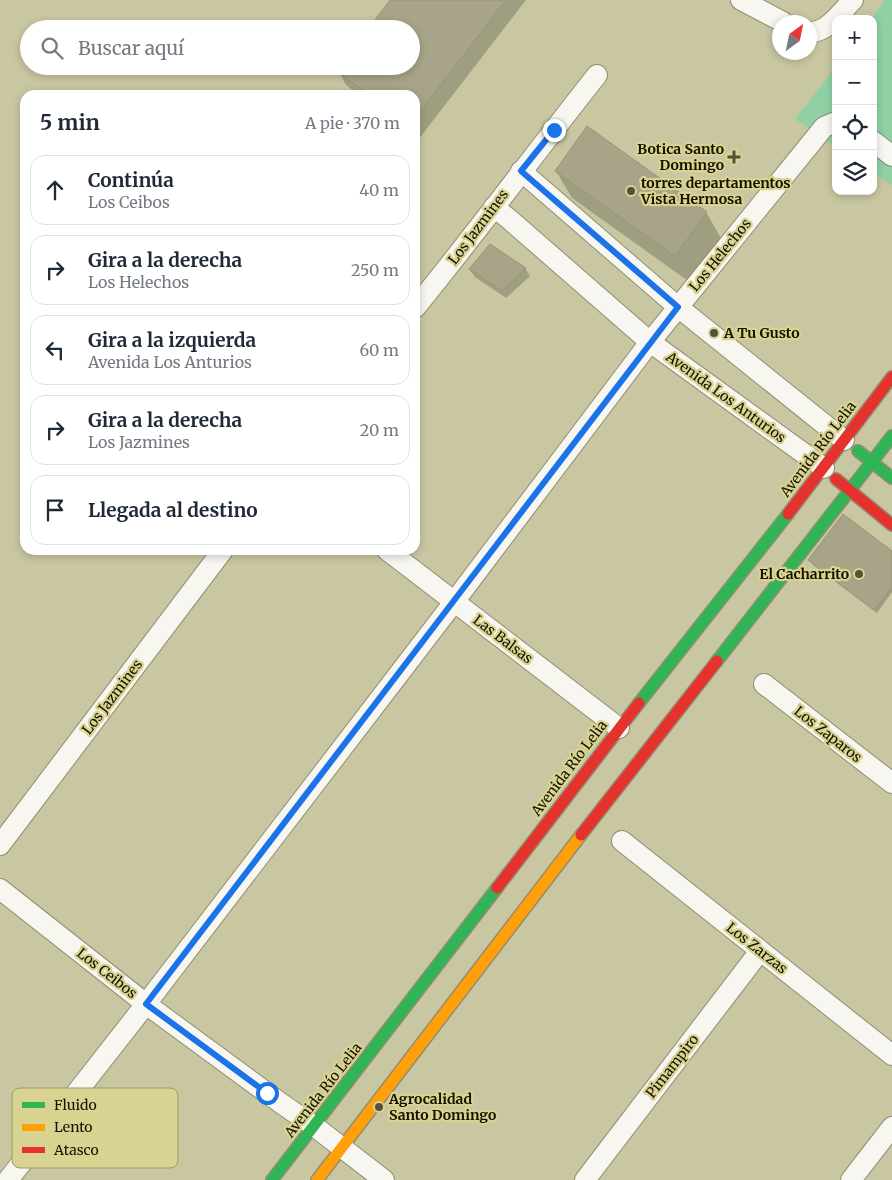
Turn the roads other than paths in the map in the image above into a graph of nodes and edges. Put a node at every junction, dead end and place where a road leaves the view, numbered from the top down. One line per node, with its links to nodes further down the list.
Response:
1 (741, 0): 3 (street)
2 (853, 0): 4 (street)
3 (772, 16)
4 (817, 31)
5 (597, 75): 9 (street, Los Jazmines)
6 (832, 124): 12 (street, Los Helechos)
7 (877, 145): 8 (street)
8 (892, 156)
9 (521, 171): 10 (street, Los Jazmines); 12 (street)
10 (494, 207): 11 (street, Los Jazmines); 13 (street, Avenida Los Anturios)
11 (420, 302)
12 (678, 307): 13 (street, Los Helechos); 16 (street)
13 (650, 342): 18 (street, Avenida Los Anturios); 24 (street, Los Helechos)
14 (892, 377): 16 (street, Avenida Río Lelia)
15 (892, 436): 17 (street)
16 (844, 440): 17 (street); 18 (street, Avenida Río Lelia)
17 (872, 462): 19 (street); 20 (street)
18 (824, 468): 20 (street, Avenida Los Anturios); 26 (street, Avenida Río Lelia)
19 (892, 478)
20 (850, 492): 21 (street, Avenida Los Anturios); 37 (street)
21 (892, 524)
22 (219, 555): 29 (street, Los Jazmines)
23 (393, 555): 24 (street, Las Balsas)
24 (454, 602): 26 (street, Las Balsas); 32 (street, Los Helechos)
25 (764, 684): 27 (street, Los Zaparos)
26 (619, 728): 35 (street, Avenida Río Lelia)
27 (892, 783)
28 (622, 841): 31 (street, Los Zarzas)
29 (0, 844)
30 (0, 890): 32 (street, Los Ceibos)
31 (760, 951): 33 (street, Los Zarzas); 43 (street, Pimampiro)
32 (146, 1004): 34 (street, Los Helechos); 35 (street, Los Ceibos)
33 (892, 1055)
34 (80, 1088)
35 (314, 1126): 37 (street, Los Ceibos); 40 (street, Avenida Río Lelia)
36 (892, 1127): 44 (street)
37 (341, 1148): 41 (street); 42 (street, Los Ceibos)
38 (17, 1168): 39 (street, Los Helechos)
39 (8, 1180)
40 (272, 1180)
41 (317, 1180)
42 (384, 1180)
43 (585, 1180)
44 (851, 1180)

